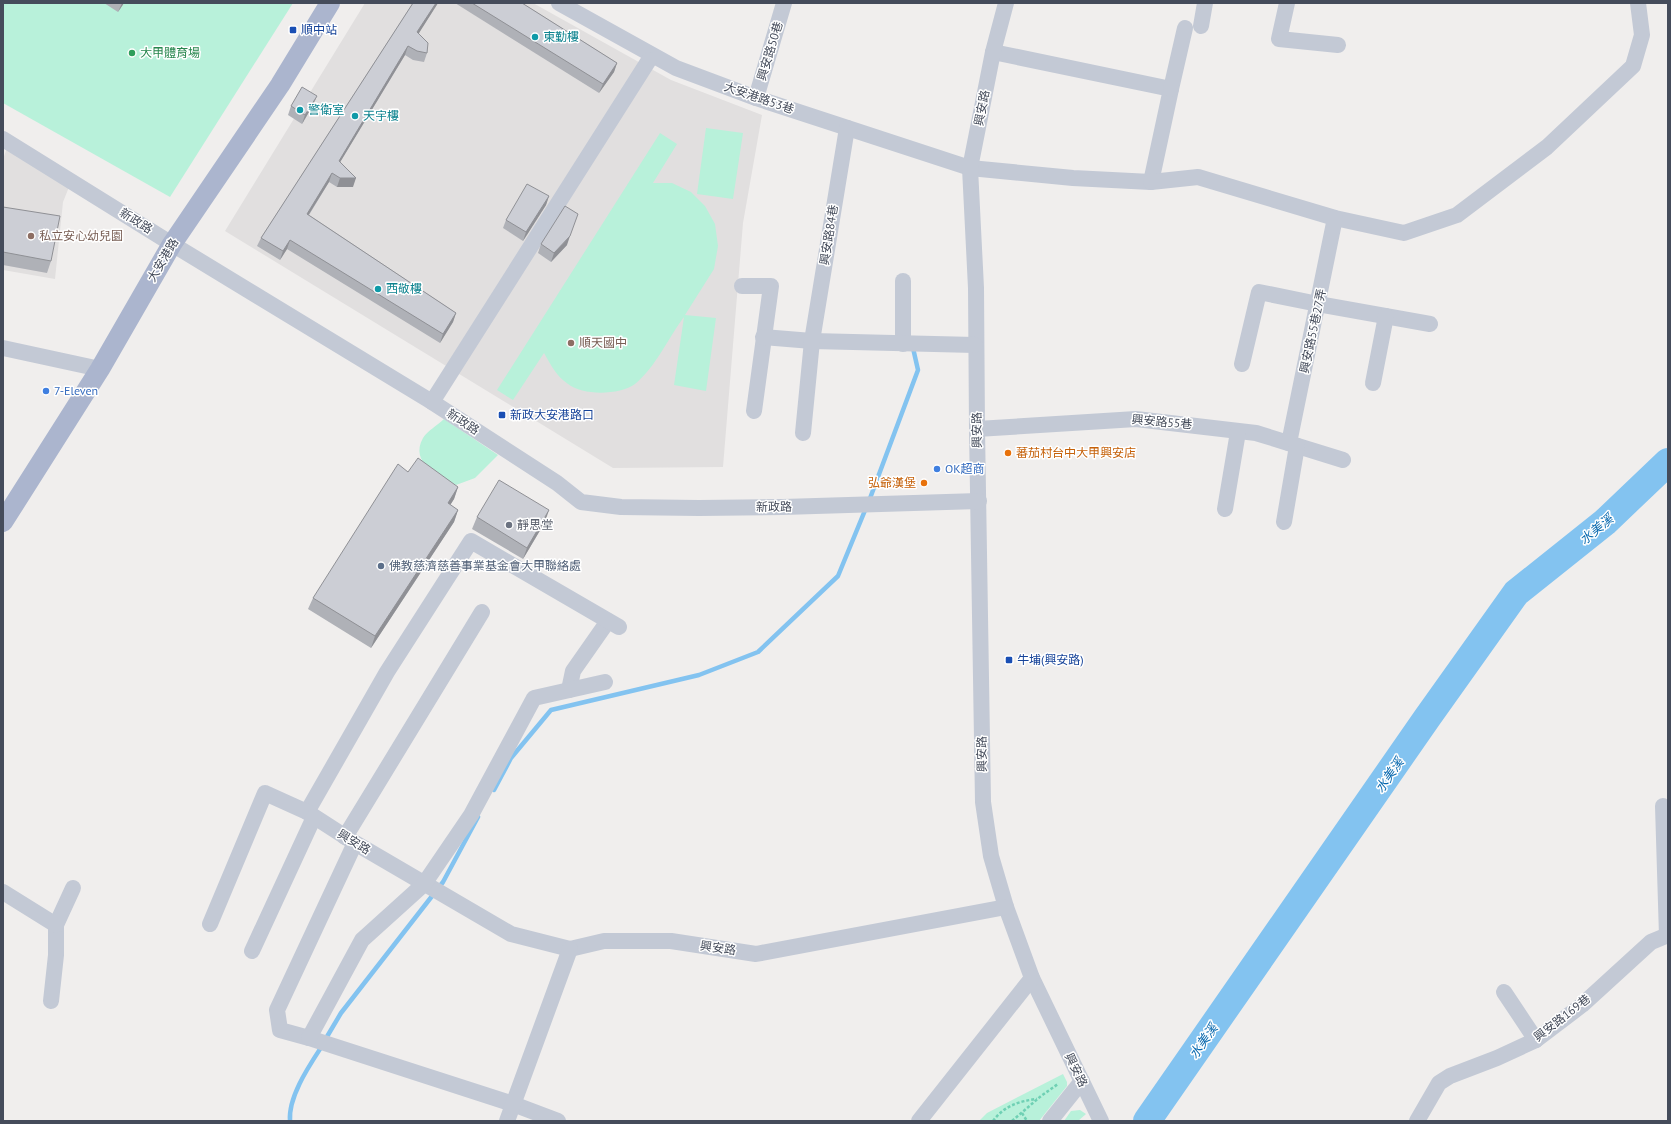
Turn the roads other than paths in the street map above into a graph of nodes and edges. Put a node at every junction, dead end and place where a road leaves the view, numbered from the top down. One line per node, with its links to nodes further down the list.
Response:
1 (330, 3): 20 (main road, 大安港路)
2 (559, 3): 14 (street, 大安港路53巷)
3 (784, 3): 14 (street, 興安路50巷)
4 (1006, 3): 11 (street, 興安路)
5 (1205, 3): 8 (street)
6 (1287, 3): 10 (street)
7 (1638, 3): 19 (street, 大安港路53巷)
8 (1202, 26)
9 (1185, 28): 13 (street)
10 (1338, 45)
11 (993, 52): 13 (street); 17 (street, 興安路)
12 (649, 60): 34 (street)
13 (1171, 89): 18 (street)
14 (756, 98): 15 (street, 大安港路53巷)
15 (847, 128): 17 (street, 大安港路53巷); 27 (street, 興安路84巷)
16 (3, 139): 20 (street, 新政路)
17 (970, 168): 18 (street, 大安港路53巷); 29 (street, 興安路)
18 (1151, 182): 19 (street, 大安港路53巷)
19 (1335, 218): 23 (street, 興安路55巷27弄)
20 (172, 244): 32 (main road, 大安港路); 34 (street, 新政路)
21 (903, 281): 28 (street)
22 (742, 286): 26 (street)
23 (1318, 304): 24 (street); 31 (street); 39 (street, 興安路55巷27弄)
24 (1386, 316): 25 (street); 33 (street)
25 (1430, 324)
26 (763, 337): 27 (street); 35 (street)
27 (812, 341): 28 (street); 38 (street, 興安路84巷)
28 (903, 344): 29 (street)
29 (976, 345): 36 (street, 興安路)
30 (3, 348): 32 (street)
31 (1242, 364)
32 (100, 368): 43 (main road, 大安港路)
33 (1373, 383)
34 (432, 402): 41 (street, 新政路)
35 (754, 411)
36 (976, 429): 37 (street, 興安路55巷); 41 (street, 興安路)
37 (1238, 432): 39 (street, 興安路55巷); 42 (street)
38 (803, 433)
39 (1293, 445): 40 (street, 興安路55巷); 44 (street, 興安路55巷27弄)
40 (1343, 460)
41 (978, 501): 54 (street, 興安路)
42 (1225, 509)
43 (3, 522)
44 (1284, 522)
45 (482, 612): 50 (street)
46 (605, 682): 47 (street)
47 (568, 690): 49 (street); 51 (street)
48 (1663, 806): 57 (street)
49 (310, 815): 50 (street, 興安路); 55 (street, 興安路); 59 (street)
50 (350, 840): 51 (street, 興安路); 63 (street)
51 (424, 884): 58 (street, 興安路); 63 (street)
52 (73, 888): 56 (street)
53 (3, 892): 56 (street)
54 (1006, 907): 58 (street, 興安路); 60 (street, 興安路)
55 (210, 924)
56 (56, 925): 62 (street)
57 (1668, 935): 64 (street, 興安路169巷)
58 (570, 949): 66 (street)
59 (252, 951)
60 (1032, 978): 65 (street, 興安路); 69 (street)
61 (1504, 992): 64 (street)
62 (51, 1001)
63 (309, 1038): 66 (street)
64 (1536, 1040): 72 (street, 興安路169巷)
65 (1082, 1081): 70 (street); 71 (street, 興安路)
66 (513, 1104): 67 (street); 68 (street)
67 (507, 1121)
68 (558, 1121)
69 (919, 1121)
70 (1050, 1121)
71 (1101, 1121)
72 (1417, 1121)

